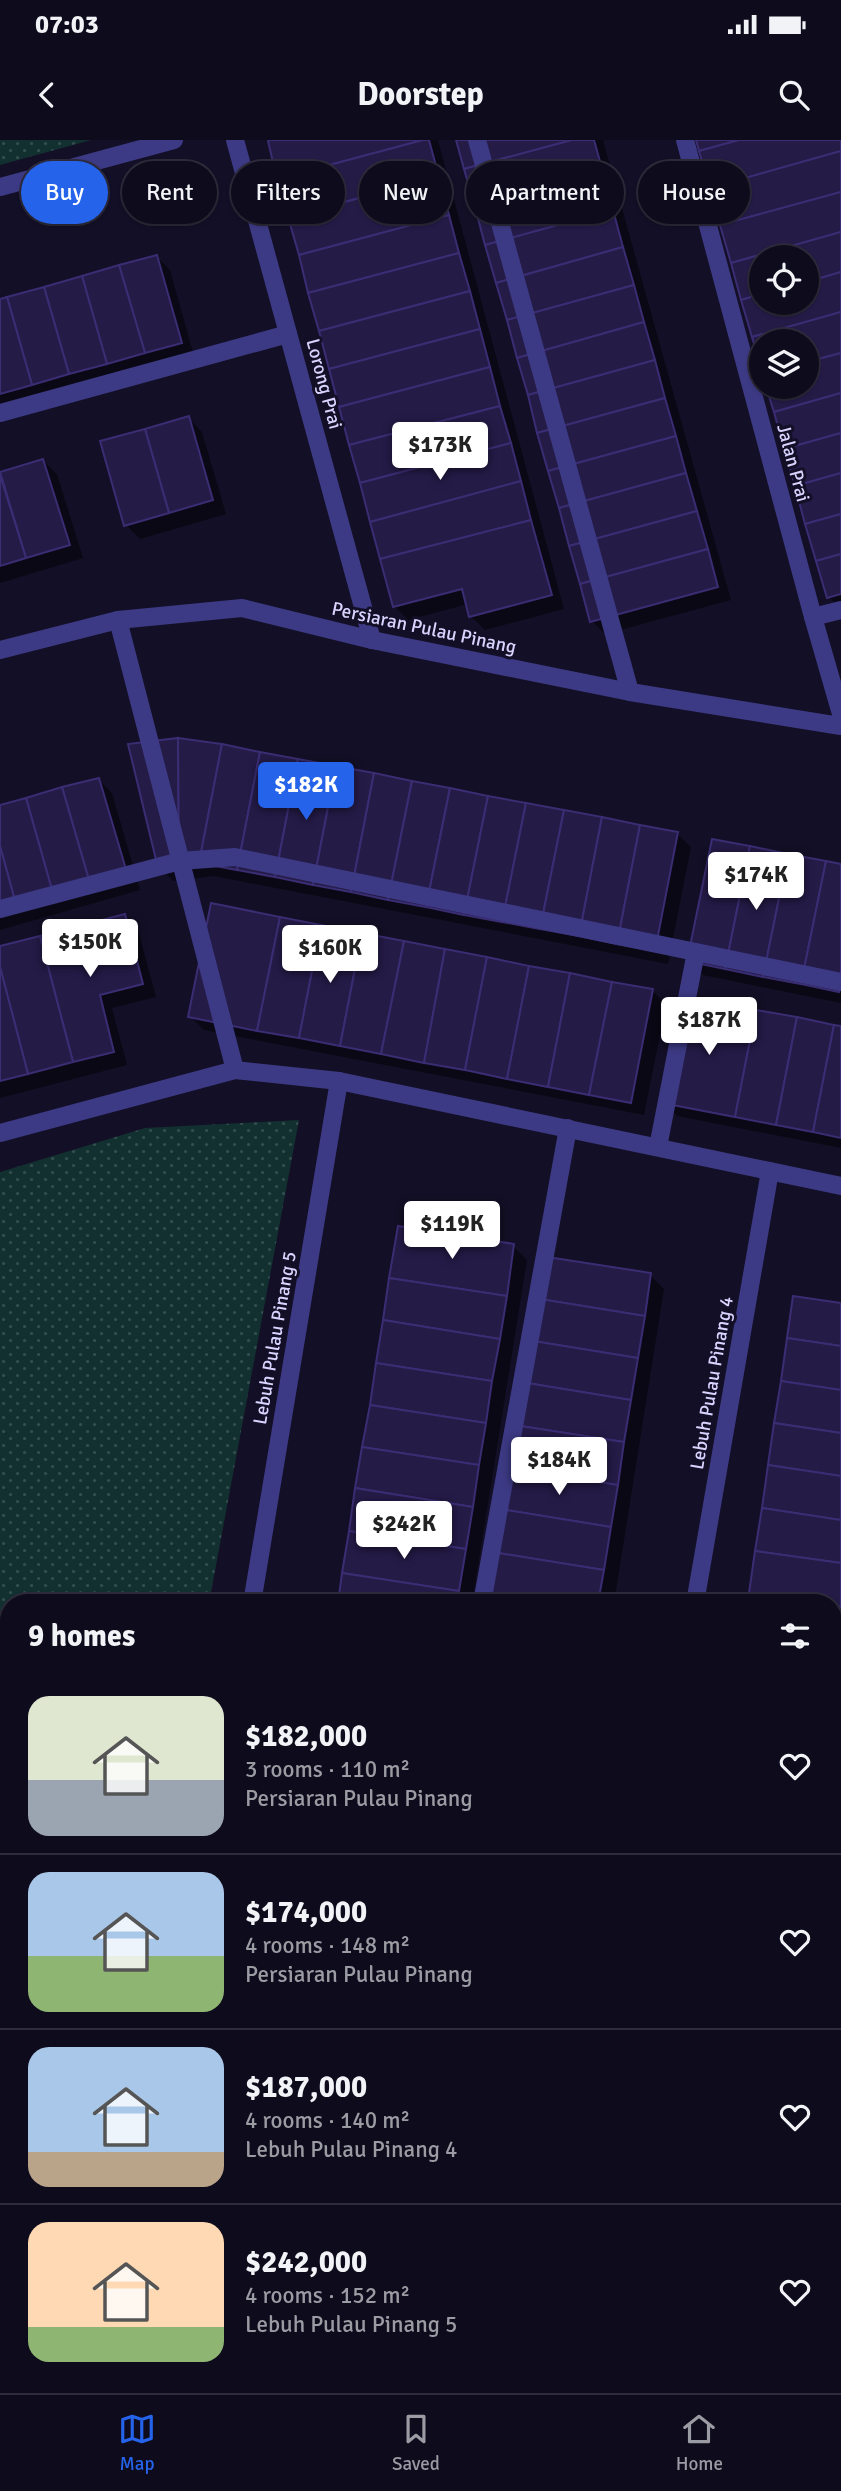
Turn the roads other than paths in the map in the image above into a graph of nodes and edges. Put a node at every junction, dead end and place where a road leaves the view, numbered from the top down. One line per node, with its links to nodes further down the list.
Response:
1 (174, 140): 5 (street)
2 (235, 140): 6 (street, Lorong Prai)
3 (477, 140): 13 (street)
4 (685, 140): 9 (street, Jalan Prai)
5 (0, 187)
6 (288, 334): 7 (street); 11 (street, Lorong Prai)
7 (0, 413)
8 (841, 610): 9 (street)
9 (813, 617): 14 (street, Jalan Prai)
10 (118, 620): 11 (street, Persiaran Pulau Pinang); 12 (street, Persiaran Pulau Pinang); 16 (street)
11 (372, 640): 13 (street, Persiaran Pulau Pinang)
12 (0, 650)
13 (629, 692): 15 (street, Persiaran Pulau Pinang)
14 (841, 714)
15 (841, 726)
16 (180, 861): 17 (street); 18 (street); 20 (street)
17 (0, 909)
18 (696, 952): 19 (street); 24 (street)
19 (841, 982)
20 (235, 1070): 21 (street); 23 (street)
21 (339, 1081): 22 (street); 27 (street, Lebuh Pulau Pinang 5)
22 (568, 1128): 24 (street); 28 (street)
23 (0, 1133)
24 (658, 1147): 25 (street)
25 (770, 1171): 26 (street); 29 (street, Lebuh Pulau Pinang 4)
26 (841, 1186)
27 (254, 1594)
28 (484, 1594)
29 (697, 1594)

